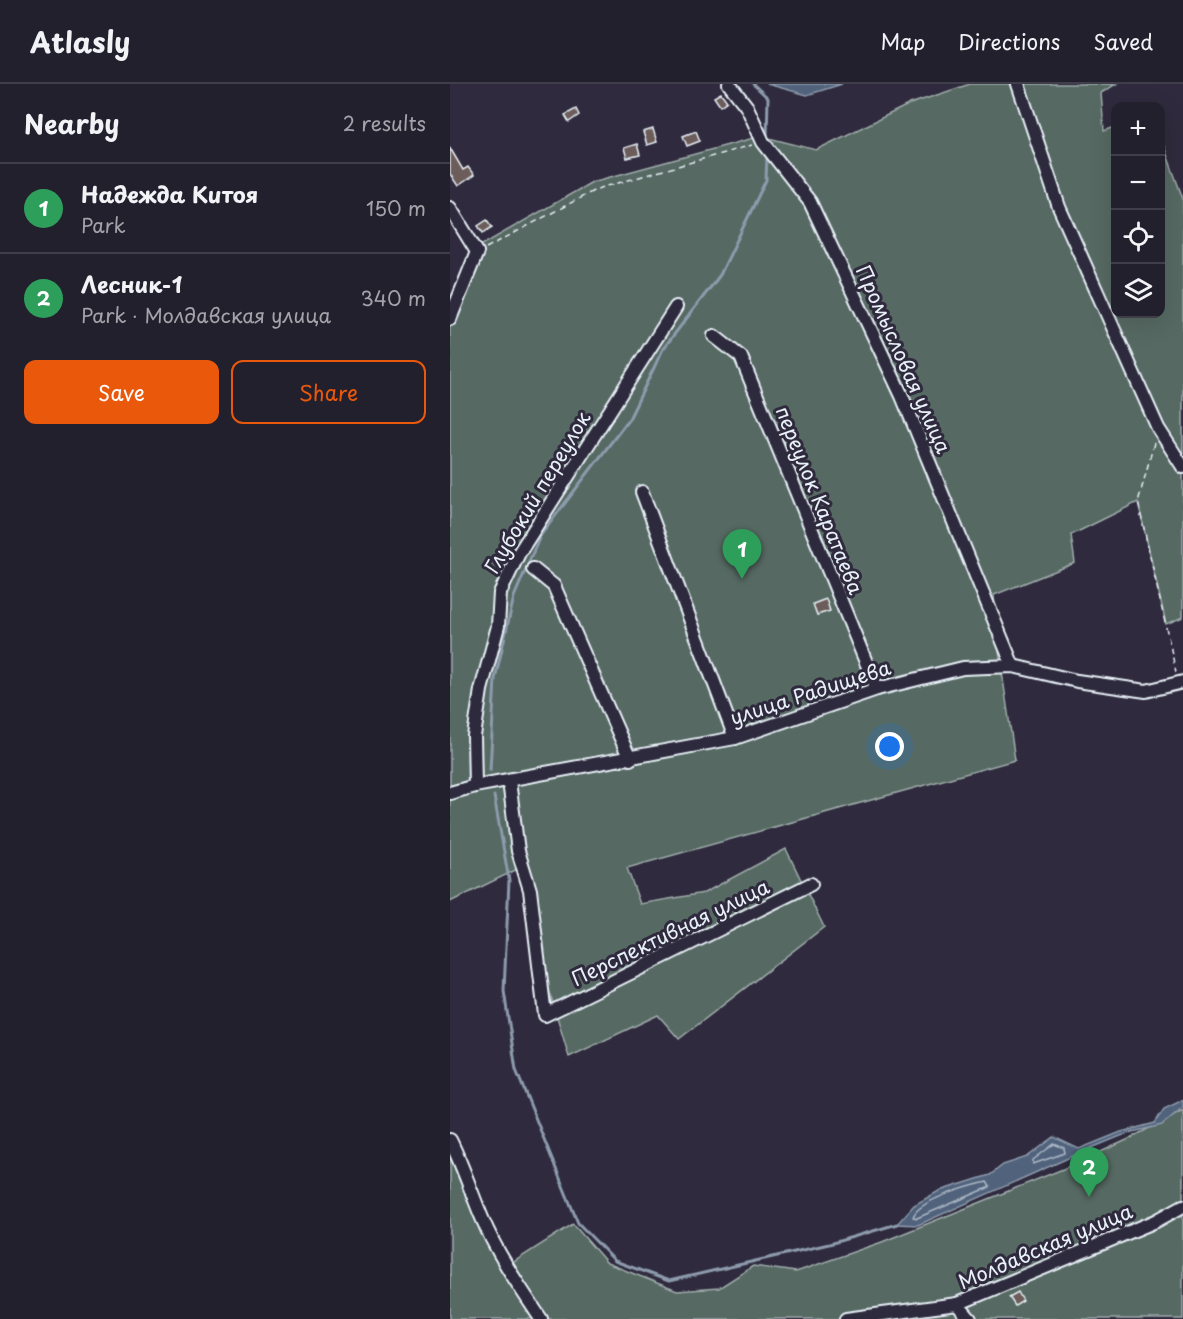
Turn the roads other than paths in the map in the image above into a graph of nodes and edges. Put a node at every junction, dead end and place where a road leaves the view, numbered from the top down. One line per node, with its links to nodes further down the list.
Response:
1 (729, 84): 10 (street, Промысловая улица)
2 (1018, 84): 7 (street)
3 (450, 208): 5 (street)
4 (676, 307): 16 (street, Глубокий переулок)
5 (450, 319)
6 (714, 336): 12 (street, переулок Каратаева)
7 (1183, 467)
8 (642, 492): 13 (street)
9 (533, 569): 14 (street)
10 (1012, 666): 11 (street, улица Радищева); 12 (street, улица Радищева)
11 (1181, 683)
12 (877, 689): 13 (street, улица Радищева)
13 (735, 738): 14 (street, улица Радищева)
14 (630, 759): 15 (street, улица Радищева)
15 (509, 781): 16 (street, улица Радищева); 18 (street, Перспективная улица)
16 (475, 786): 17 (street, улица Радищева)
17 (450, 793)
18 (811, 884)
19 (450, 1140): 22 (street)
20 (1183, 1206): 21 (street, Молдавская улица)
21 (957, 1304): 23 (street, Молдавская улица); 24 (street)
22 (541, 1319)
23 (846, 1319)
24 (970, 1319)

